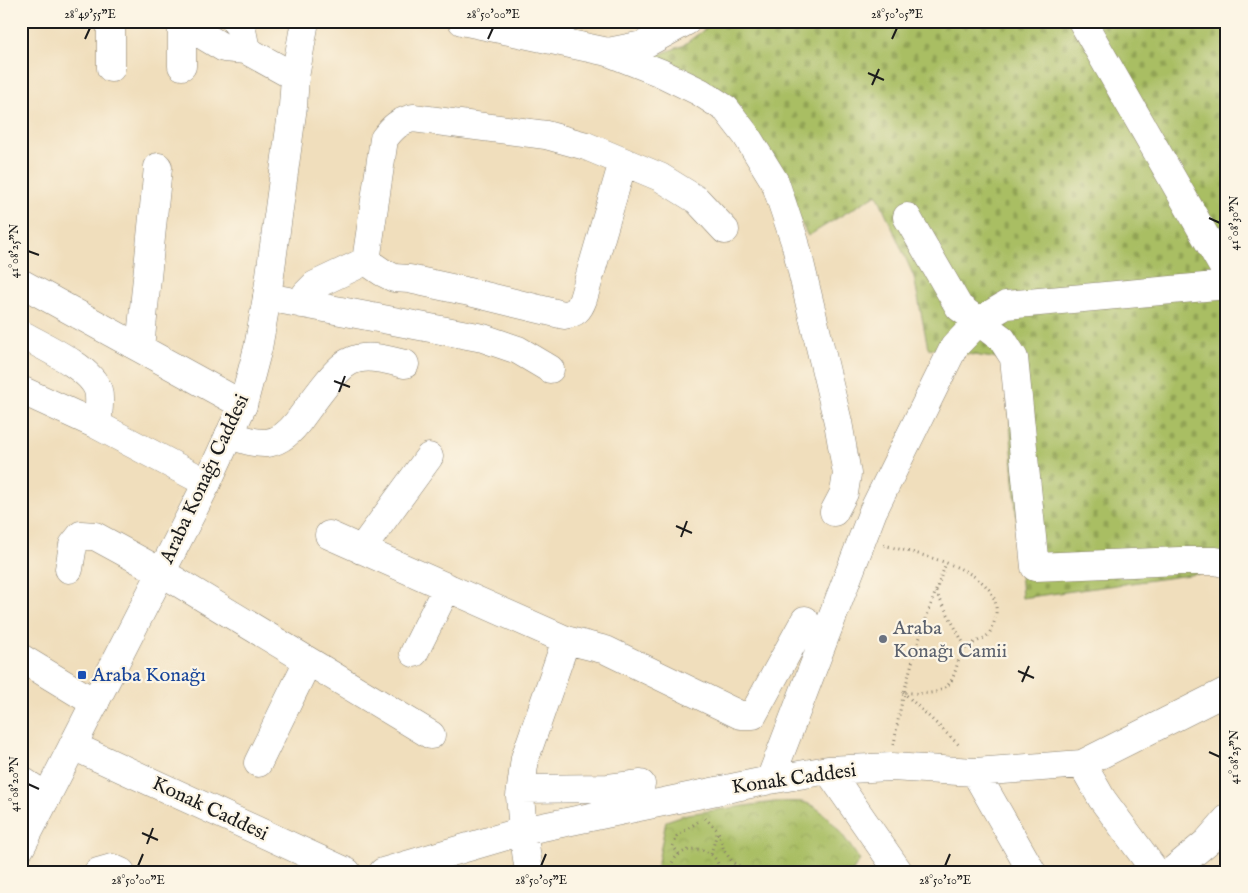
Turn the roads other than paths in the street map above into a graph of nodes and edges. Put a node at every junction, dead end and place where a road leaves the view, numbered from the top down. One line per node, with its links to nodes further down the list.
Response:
1 (111, 21): 11 (street)
2 (235, 21): 8 (street)
3 (305, 21): 12 (street, Araba Konağı Caddesi)
4 (462, 21): 9 (street)
5 (687, 21): 9 (street)
6 (1082, 21): 18 (street)
7 (181, 22): 8 (street); 10 (street)
8 (246, 50): 12 (street)
9 (608, 52): 34 (street)
10 (182, 66)
11 (111, 68)
12 (295, 77): 21 (street, Araba Konağı Caddesi)
13 (622, 162): 16 (street); 17 (street); 17 (street)
14 (158, 167): 25 (street)
15 (907, 217): 23 (street)
16 (725, 230)
17 (366, 261): 22 (street)
18 (1227, 274)
19 (21, 283): 25 (street)
20 (1227, 286): 23 (street)
21 (267, 297): 22 (street); 29 (street, Araba Konağı Caddesi)
22 (302, 304): 27 (street)
23 (979, 321): 37 (street); 55 (street)
24 (21, 334): 30 (street)
25 (140, 348): 29 (street)
26 (405, 364): 31 (street)
27 (550, 369)
28 (21, 390): 30 (street)
29 (243, 405): 31 (street, Araba Konağı Caddesi)
30 (97, 425): 33 (street)
31 (229, 435): 33 (street, Araba Konağı Caddesi)
32 (429, 457): 36 (street)
33 (207, 483): 39 (street, Araba Konağı Caddesi)
34 (834, 512)
35 (329, 535): 36 (street)
36 (361, 550): 40 (street)
37 (1227, 564)
38 (69, 569): 39 (street)
39 (161, 572): 45 (street); 47 (street, Araba Konağı Caddesi)
40 (447, 587): 42 (street); 43 (street)
41 (805, 620): 42 (street)
42 (566, 640): 57 (street)
43 (414, 653)
44 (21, 658): 47 (street)
45 (308, 661): 48 (street); 50 (street)
46 (1227, 691): 51 (street, Konak Caddesi)
47 (95, 703): 49 (street, Araba Konağı Caddesi)
48 (432, 735)
49 (73, 746): 58 (street, Araba Konağı Caddesi); 66 (street, Konak Caddesi)
50 (258, 762)
51 (1082, 764): 53 (street, Konak Caddesi); 69 (street)
52 (828, 770): 53 (street, Konak Caddesi); 55 (street, Konak Caddesi); 62 (street)
53 (975, 772): 68 (street)
54 (21, 780): 58 (street)
55 (770, 780): 60 (street, Konak Caddesi)
56 (641, 784): 57 (street)
57 (521, 789): 60 (street)
58 (48, 796): 61 (street, Araba Konağı Caddesi)
59 (1227, 819): 70 (street)
60 (523, 831): 63 (street, Konak Caddesi); 67 (street)
61 (21, 847)
62 (885, 865)
63 (387, 871)
64 (98, 872): 65 (street)
65 (121, 872)
66 (347, 872)
67 (529, 872)
68 (1032, 872)
69 (1156, 872)
70 (1171, 872)

